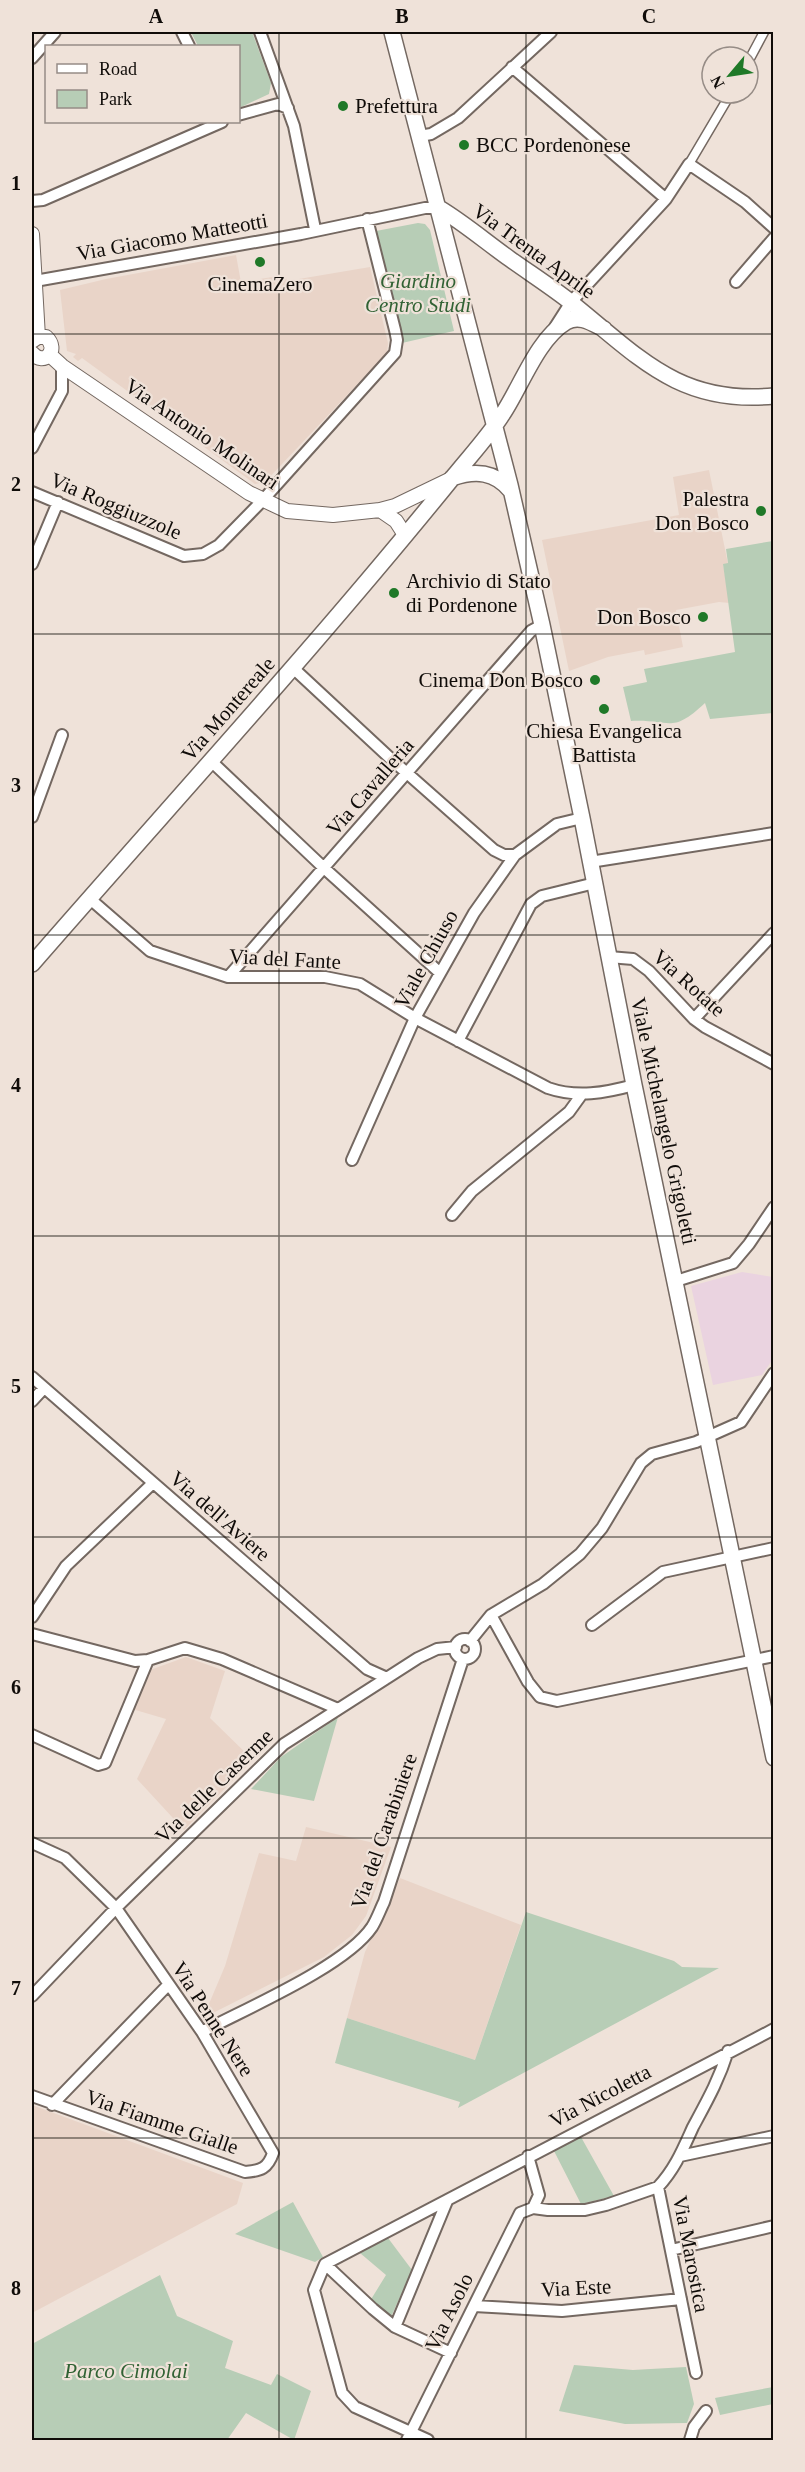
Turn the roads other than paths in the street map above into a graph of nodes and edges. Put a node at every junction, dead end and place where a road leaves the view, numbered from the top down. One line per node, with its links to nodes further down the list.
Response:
1 (55, 32): 5 (street)
2 (260, 32): 8 (street)
3 (392, 32): 11 (main road, Viale Michelangelo Grigoletti)
4 (551, 32): 6 (street)
5 (32, 58)
6 (512, 67): 11 (street); 13 (street)
7 (723, 105): 12 (street)
8 (288, 108): 9 (street); 18 (street)
9 (240, 114)
10 (218, 123): 14 (street)
11 (420, 136): 15 (main road, Viale Michelangelo Grigoletti)
12 (689, 164): 13 (street); 17 (street)
13 (666, 199): 23 (street)
14 (32, 201)
15 (439, 208): 16 (street, Via Giacomo Matteotti); 23 (main road, Via Trenta Aprile); 31 (main road, Viale Michelangelo Grigoletti)
16 (367, 219): 18 (street, Via Giacomo Matteotti); 36 (street)
17 (774, 228)
18 (315, 229): 21 (street, Via Giacomo Matteotti)
19 (32, 234): 21 (street, Via Antonio Molinari)
20 (774, 238): 22 (street)
21 (35, 281): 25 (street, Via Antonio Molinari)
22 (736, 282)
23 (571, 302): 24 (main road, Via Trenta Aprile); 26 (street)
24 (604, 329): 26 (main road, Via Montereale); 30 (main road, Via Trenta Aprile)
25 (35, 339): 28 (street, Via Antonio Molinari)
26 (547, 341): 31 (main road, Via Montereale)
27 (32, 353): 28 (street)
28 (50, 355): 29 (street, Via Antonio Molinari)
29 (62, 366): 32 (street, Via Roggiuzzole); 36 (street, Via Antonio Molinari)
30 (774, 396)
31 (494, 427): 33 (main road, Via Montereale); 35 (main road, Viale Michelangelo Grigoletti)
32 (32, 448)
33 (452, 478): 35 (main road); 38 (street, Via Antonio Molinari); 40 (main road, Via Montereale)
34 (32, 492): 37 (street, Via Roggiuzzole)
35 (512, 493): 42 (main road, Viale Michelangelo Grigoletti)
36 (262, 501): 37 (street, Via Roggiuzzole); 39 (street, Via Antonio Molinari)
37 (58, 502): 41 (street)
38 (395, 506): 39 (street, Via Antonio Molinari); 40 (street)
39 (380, 510): 40 (street)
40 (410, 529): 43 (main road, Via Montereale)
41 (32, 564)
42 (542, 625): 46 (street, Via Cavalleria); 48 (main road, Viale Michelangelo Grigoletti)
43 (292, 667): 45 (main road, Via Montereale); 46 (street)
44 (62, 735): 47 (street)
45 (211, 761): 52 (street); 54 (main road, Via Montereale)
46 (408, 774): 50 (street); 52 (street, Via Cavalleria)
47 (32, 817)
48 (582, 818): 50 (street, Viale Chiuso); 51 (main road, Viale Michelangelo Grigoletti)
49 (774, 833): 51 (street)
50 (515, 855): 58 (street, Viale Chiuso)
51 (590, 862): 53 (main road, Viale Michelangelo Grigoletti)
52 (324, 868): 58 (street); 59 (street, Via Cavalleria)
53 (595, 883): 56 (main road, Viale Michelangelo Grigoletti); 62 (street)
54 (89, 898): 57 (main road, Via Montereale); 59 (street, Via del Fante)
55 (774, 933): 61 (street)
56 (609, 957): 61 (street, Via Rotate); 64 (main road, Viale Michelangelo Grigoletti)
57 (32, 964)
58 (439, 972): 60 (street, Viale Chiuso)
59 (228, 977): 60 (street, Via del Fante)
60 (415, 1018): 62 (street, Via del Fante); 66 (street, Viale Chiuso)
61 (694, 1019): 63 (street, Via Rotate)
62 (458, 1041): 65 (street, Via del Fante)
63 (774, 1064)
64 (634, 1085): 65 (street, Via del Fante); 69 (main road, Viale Michelangelo Grigoletti)
65 (582, 1094): 68 (street)
66 (352, 1160)
67 (774, 1207): 69 (street)
68 (452, 1215)
69 (676, 1281): 74 (main road, Viale Michelangelo Grigoletti)
70 (774, 1372): 74 (street, Via delle Caserme)
71 (32, 1377): 72 (street, Via dell'Aviere)
72 (44, 1388): 73 (street); 75 (street, Via dell'Aviere)
73 (32, 1401)
74 (709, 1438): 77 (main road, Viale Michelangelo Grigoletti); 78 (street, Via delle Caserme)
75 (153, 1483): 79 (street); 88 (street, Via dell'Aviere)
76 (774, 1548): 77 (street)
77 (733, 1557): 80 (street); 87 (main road, Viale Michelangelo Grigoletti)
78 (491, 1616): 82 (street, Via delle Caserme); 87 (street)
79 (32, 1617)
80 (592, 1625)
81 (32, 1634): 86 (street)
82 (470, 1641): 83 (street, Via delle Caserme); 85 (street, Via delle Caserme)
83 (456, 1647): 85 (street); 88 (street, Via delle Caserme)
84 (774, 1656): 87 (street)
85 (463, 1659): 97 (street, Via del Carabiniere)
86 (148, 1660): 89 (street); 90 (street)
87 (755, 1660): 91 (main road, Viale Michelangelo Grigoletti)
88 (387, 1678): 89 (street, Via delle Caserme)
89 (338, 1708): 93 (street, Via delle Caserme)
90 (32, 1735)
91 (774, 1758)
92 (32, 1843): 93 (street, Via Penne Nere)
93 (116, 1908): 94 (street, Via Penne Nere); 95 (street, Via delle Caserme)
94 (168, 1985): 97 (street, Via Penne Nere); 100 (street)
95 (32, 1996)
96 (774, 2029): 98 (street, Via Nicoletta)
97 (202, 2032): 102 (street, Via Penne Nere)
98 (728, 2051): 103 (street, Via Nicoletta); 104 (street, Via Marostica)
99 (32, 2096): 100 (street, Via Fiamme Gialle)
100 (52, 2105): 102 (street, Via Fiamme Gialle)
101 (774, 2136): 104 (street)
102 (273, 2153)
103 (528, 2156): 106 (street, Via Nicoletta); 107 (street)
104 (680, 2156): 105 (street, Via Marostica)
105 (658, 2187): 107 (street); 109 (street, Via Marostica)
106 (447, 2201): 110 (street, Via Nicoletta); 113 (street)
107 (533, 2208): 112 (street, Via Asolo)
108 (774, 2226): 109 (street)
109 (671, 2250): 111 (street, Via Marostica)
110 (325, 2264): 113 (street); 117 (street)
111 (681, 2299): 112 (street, Via Este); 115 (street, Via Marostica)
112 (474, 2306): 114 (street, Via Asolo)
113 (394, 2327): 114 (street)
114 (451, 2353): 117 (street, Via Asolo)
115 (696, 2373)
116 (706, 2411): 119 (street)
117 (409, 2437): 118 (street)
118 (428, 2440)
119 (690, 2440)

